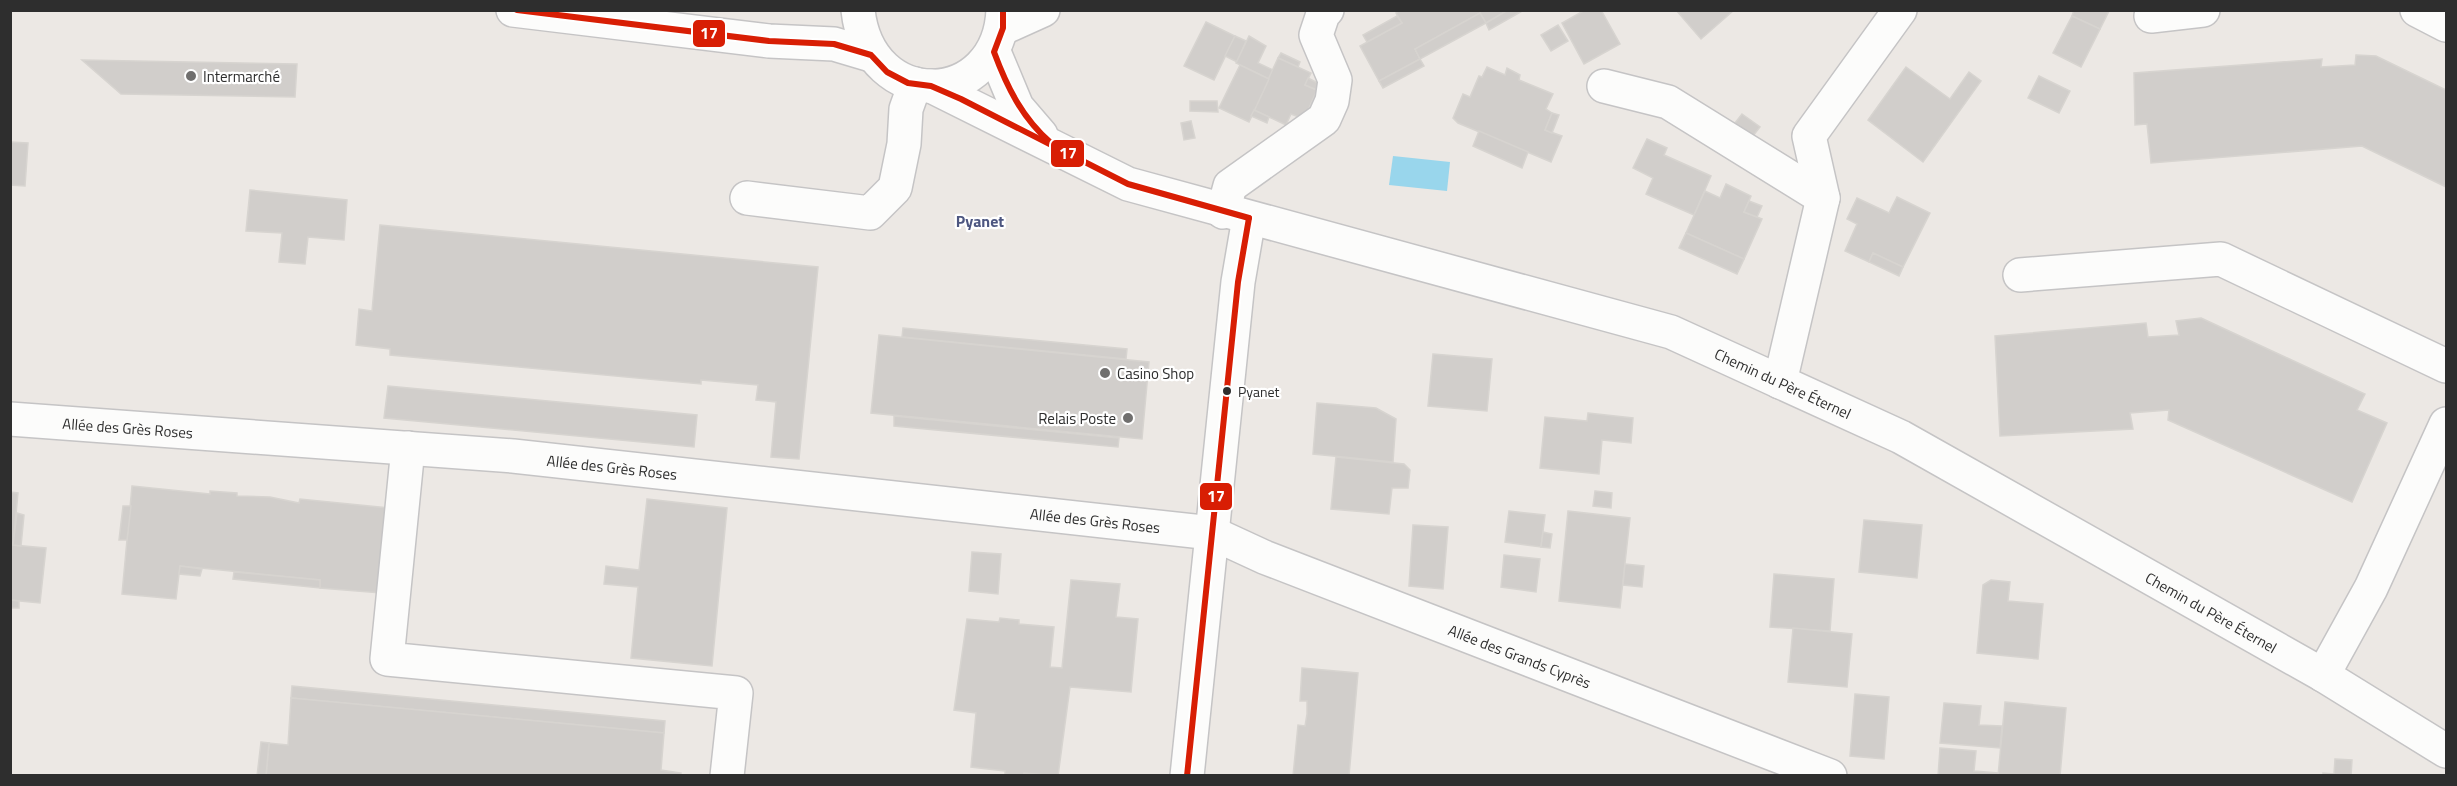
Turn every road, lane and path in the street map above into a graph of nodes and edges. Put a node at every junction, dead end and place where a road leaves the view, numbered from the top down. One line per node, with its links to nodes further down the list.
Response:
1 (513, 10): 11 (street)
2 (858, 10): 11 (street)
3 (1043, 10): 10 (street)
4 (1327, 10): 17 (street)
5 (1900, 10): 16 (street)
6 (2203, 10): 8 (street)
7 (2417, 10): 9 (street)
8 (2151, 16)
9 (2446, 25)
10 (1000, 30): 12 (street); 14 (street, Chemin du Père Éternel)
11 (871, 55): 12 (street, Chemin du Père Éternel)
12 (923, 85): 14 (street, Chemin du Père Éternel); 15 (street)
13 (1604, 86): 16 (street)
14 (1063, 153): 17 (street, Chemin du Père Éternel)
15 (747, 198)
16 (1823, 198): 20 (street)
17 (1236, 215): 20 (street, Chemin du Père Éternel); 24 (street)
18 (2020, 275): 19 (street)
19 (2446, 366)
20 (1780, 382): 25 (street, Chemin du Père Éternel)
21 (10, 419): 23 (street, Allée des Grès Roses)
22 (2446, 424): 25 (street)
23 (408, 448): 24 (street, Allée des Grès Roses); 27 (street)
24 (1212, 533): 28 (street); 29 (street, Allée des Grands Cyprès)
25 (2323, 675): 26 (street, Chemin du Père Éternel)
26 (2446, 751)
27 (728, 776)
28 (1187, 776)
29 (1830, 776)

